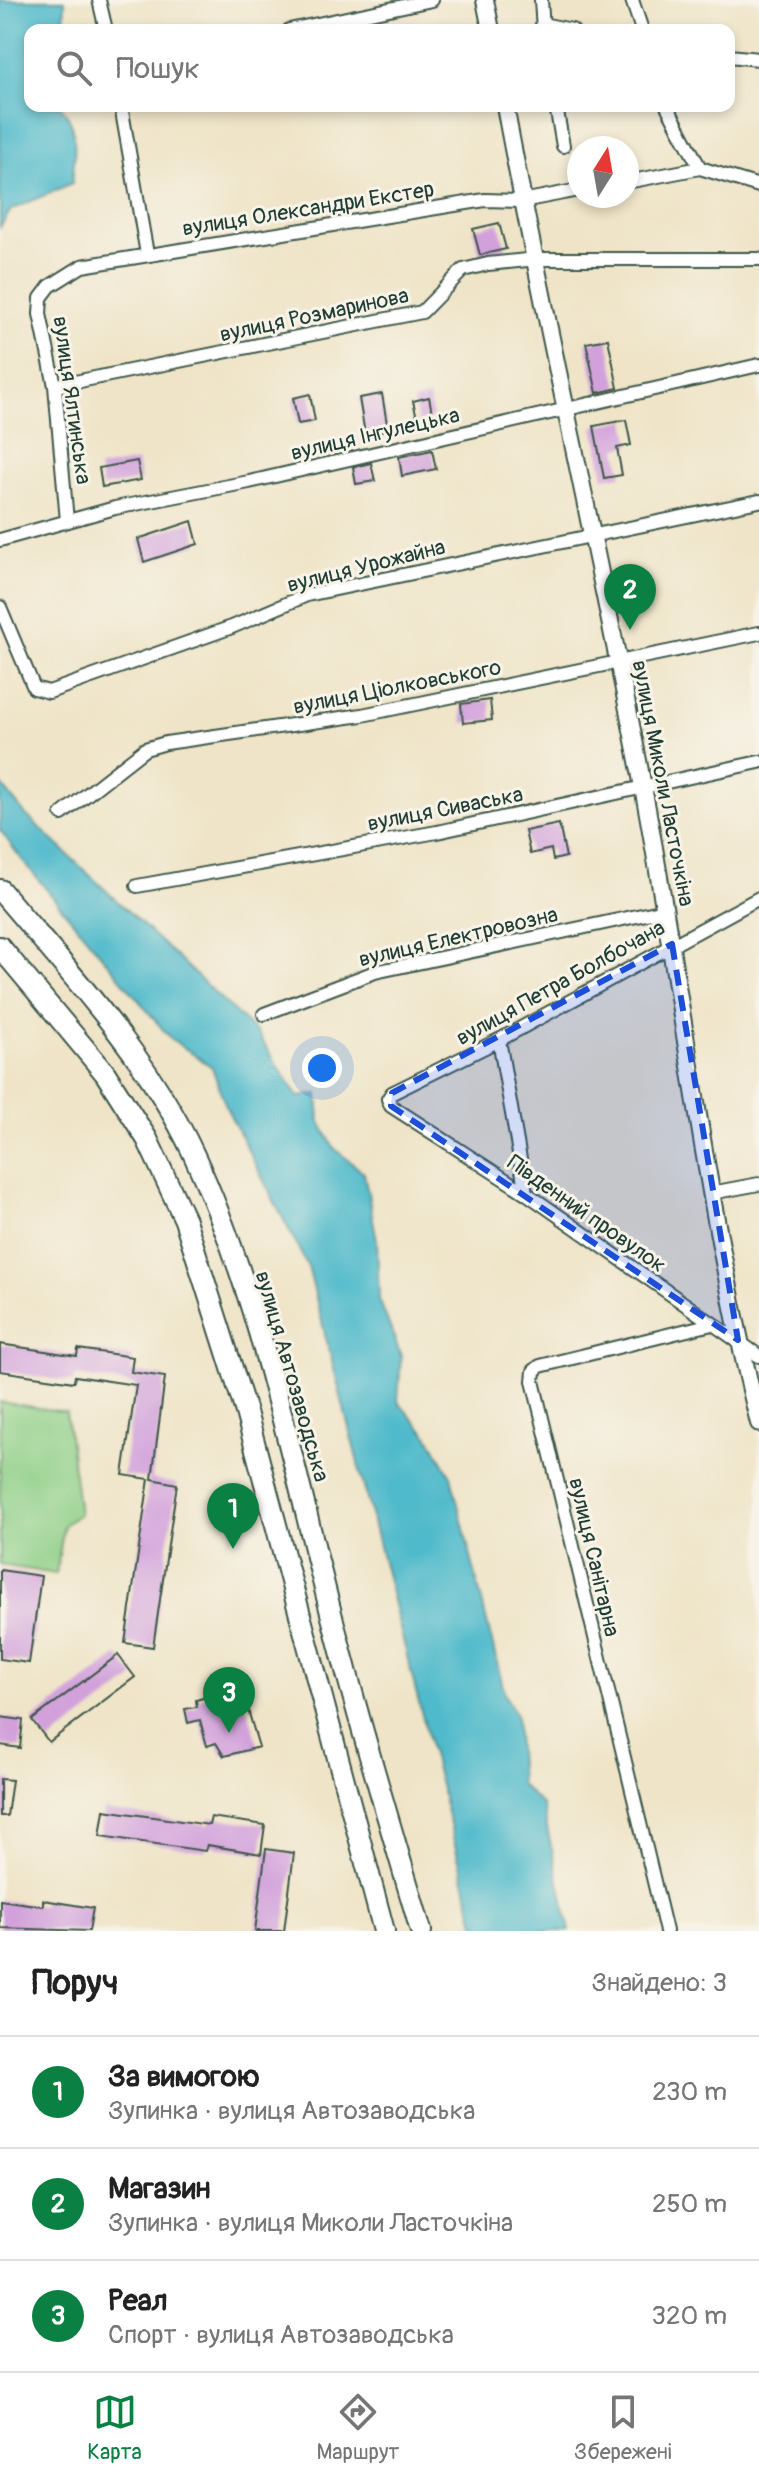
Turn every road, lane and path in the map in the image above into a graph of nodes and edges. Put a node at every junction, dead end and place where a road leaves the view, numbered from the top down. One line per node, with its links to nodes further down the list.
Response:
1 (99, 0): 6 (street)
2 (432, 0): 7 (street)
3 (485, 0): 8 (street)
4 (541, 0): 9 (street)
5 (632, 0): 10 (street)
6 (105, 24)
7 (318, 24)
8 (490, 24)
9 (542, 24)
10 (640, 24)
11 (735, 57): 12 (street)
12 (759, 59)
13 (122, 112): 23 (street)
14 (506, 112): 22 (street, вулиця Миколи Ласточкіна)
15 (557, 112): 17 (street)
16 (670, 112): 18 (street)
17 (563, 146)
18 (700, 168): 19 (street); 20 (street)
19 (639, 180)
20 (759, 186)
21 (567, 192): 22 (street, вулиця Олександри Екстер)
22 (522, 201): 23 (street, вулиця Олександри Екстер); 24 (street, вулиця Миколи Ласточкіна)
23 (147, 254): 26 (street, вулиця Олександри Екстер)
24 (537, 259): 25 (street, вулиця Розмаринова); 28 (street, вулиця Розмаринова); 29 (street, вулиця Миколи Ласточкіна)
25 (759, 259)
26 (50, 286): 28 (street, вулиця Ялтинська)
27 (759, 365): 29 (street, вулиця Інгулецька)
28 (55, 386): 31 (street, вулиця Ялтинська)
29 (567, 410): 31 (street, вулиця Інгулецька); 32 (street, вулиця Миколи Ласточкіна)
30 (759, 501): 32 (street, вулиця Урожайна)
31 (67, 521): 33 (street, вулиця Інгулецька)
32 (590, 535): 34 (street, вулиця Урожайна); 36 (street, вулиця Миколи Ласточкіна)
33 (0, 540)
34 (0, 607)
35 (759, 633): 36 (street, вулиця Ціолковського)
36 (618, 661): 38 (street, вулиця Миколи Ласточкіна); 39 (street, вулиця Ціолковського)
37 (759, 762): 38 (street, вулиця Сиваська)
38 (643, 787): 40 (street, вулиця Сиваська); 43 (street, вулиця Миколи Ласточкіна)
39 (62, 814)
40 (137, 886)
41 (0, 890): 55 (main road, вулиця Автозаводська)
42 (759, 898): 44 (street, вулиця Петра Болбочана)
43 (665, 910): 44 (street, вулиця Миколи Ласточкіна); 46 (street, вулиця Електровозна)
44 (672, 944): 47 (street, вулиця Петра Болбочана); 51 (street, вулиця Миколи Ласточкіна)
45 (0, 947): 56 (main road)
46 (264, 1014)
47 (499, 1040): 48 (street, вулиця Петра Болбочана); 50 (street)
48 (391, 1106): 50 (street, Південний провулок)
49 (759, 1184): 51 (street)
50 (526, 1193): 52 (street, Південний провулок)
51 (711, 1193): 53 (street, вулиця Миколи Ласточкіна)
52 (712, 1324): 53 (street, Південний провулок); 62 (street, вулиця Санітарна)
53 (738, 1340): 54 (street, Південний провулок); 57 (street, вулиця Миколи Ласточкіна)
54 (759, 1356)
55 (277, 1401): 56 (main road); 58 (main road, вулиця Автозаводська)
56 (246, 1412): 59 (main road)
57 (759, 1423)
58 (398, 1851): 59 (main road); 61 (main road, вулиця Автозаводська)
59 (364, 1862): 60 (main road)
60 (384, 1931)
61 (421, 1931)
62 (666, 1931)

